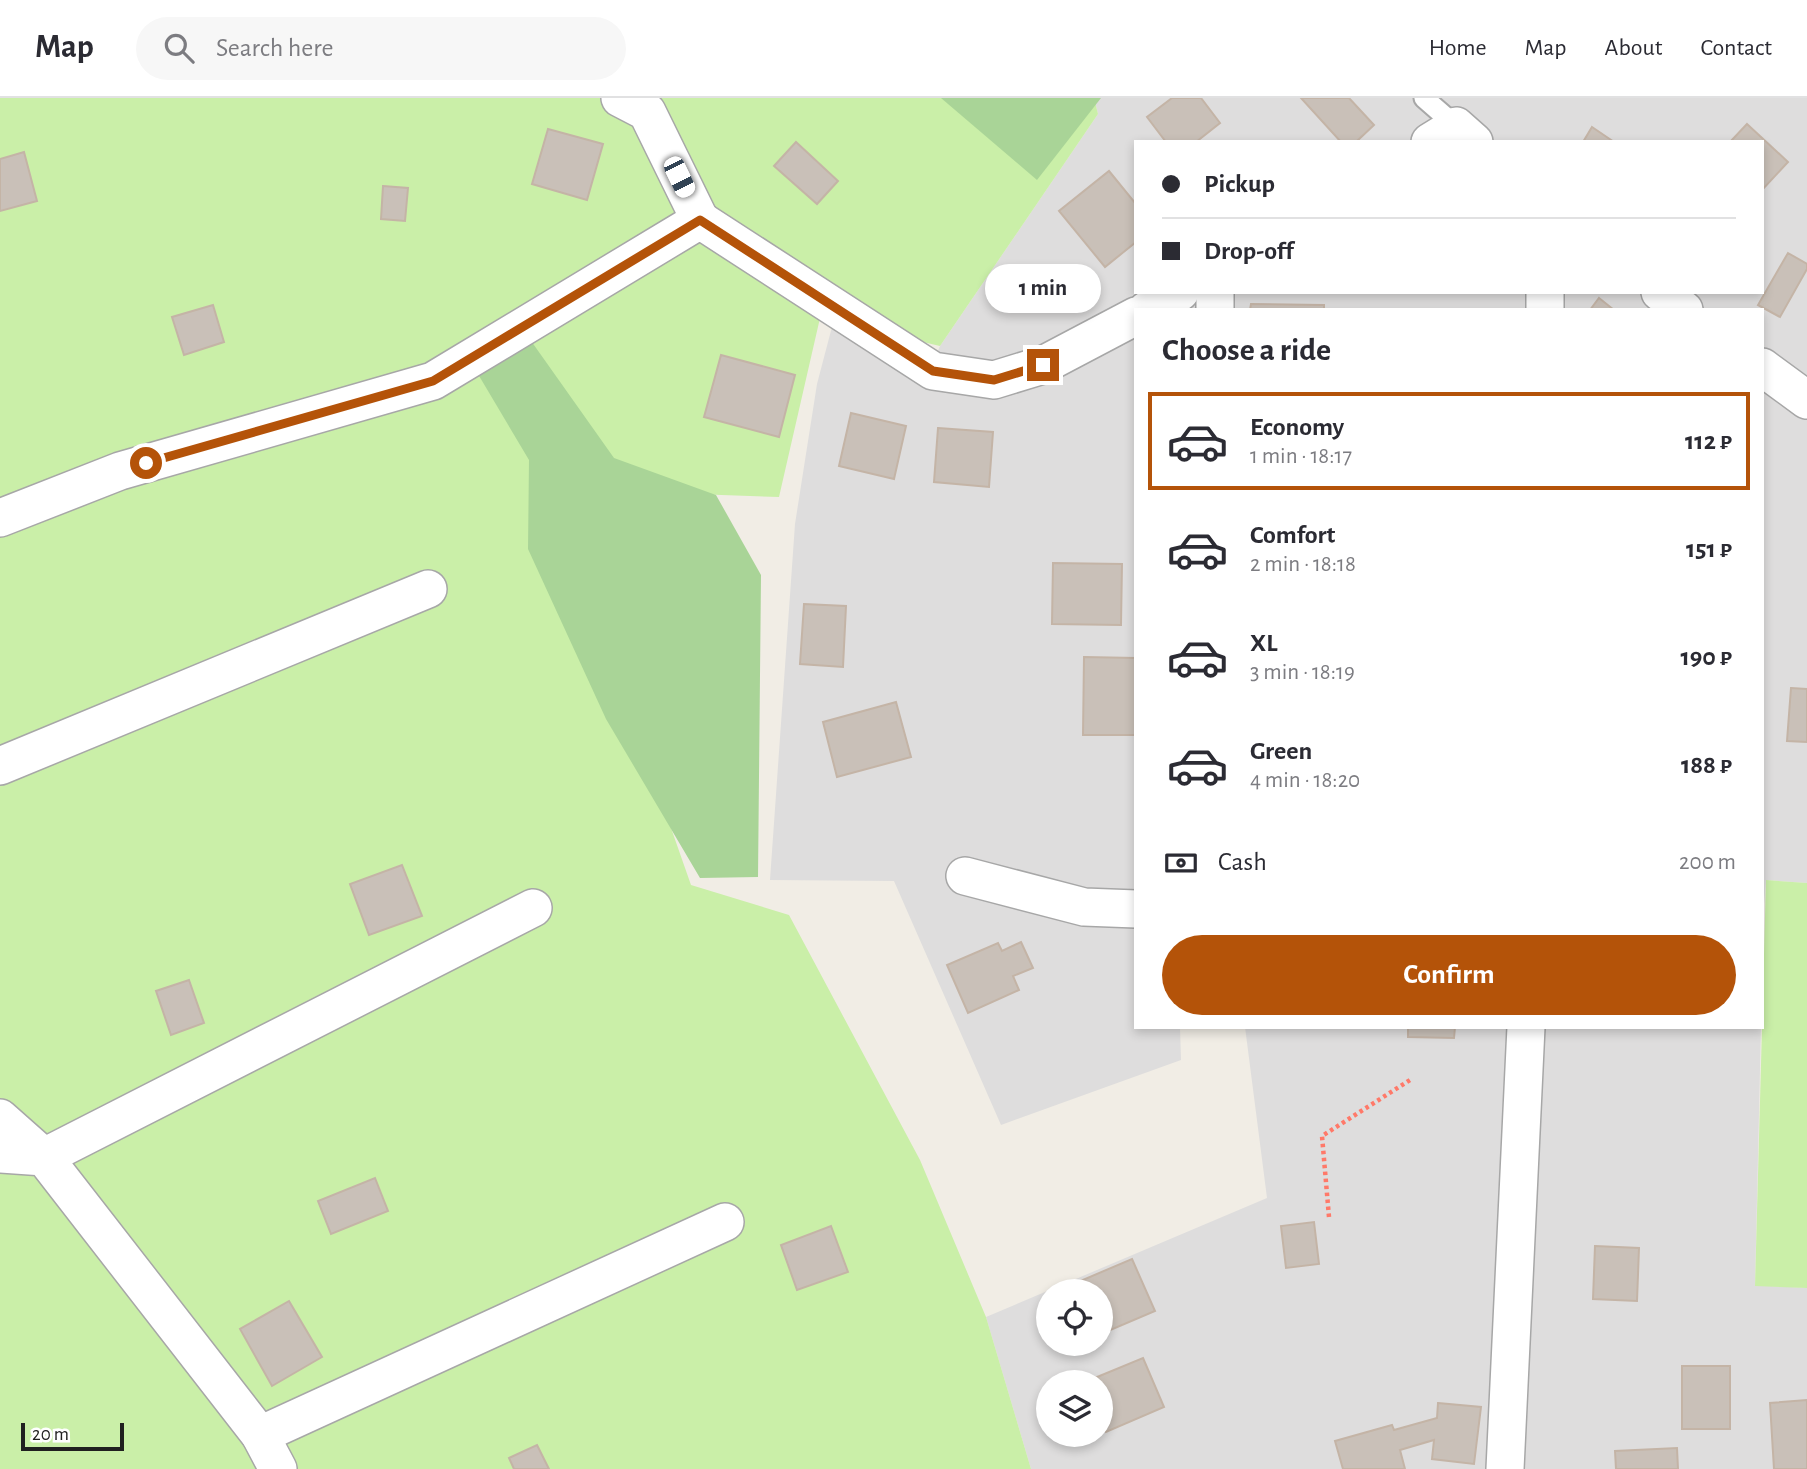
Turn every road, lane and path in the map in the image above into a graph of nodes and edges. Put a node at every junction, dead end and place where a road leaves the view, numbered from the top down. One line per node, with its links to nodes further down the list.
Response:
1 (621, 98): 4 (street)
2 (1424, 98): 3 (lane)
3 (1453, 136)
4 (700, 220): 9 (street); 12 (street)
5 (1176, 294): 7 (street)
6 (1663, 294): 8 (street)
7 (1151, 308)
8 (1681, 308)
9 (1134, 317)
10 (1764, 369): 11 (street)
11 (1807, 400)
12 (0, 519)
13 (428, 589): 14 (street)
14 (0, 766)
15 (965, 876): 17 (street)
16 (533, 908): 22 (street)
17 (1134, 909)
18 (1525, 1029): 27 (street)
19 (1410, 1080): 23 (path)
20 (0, 1118): 22 (street)
21 (0, 1154): 22 (street)
22 (44, 1157): 25 (street)
23 (1329, 1217)
24 (725, 1222): 25 (street)
25 (260, 1435): 26 (street)
26 (278, 1469)
27 (1505, 1469)

